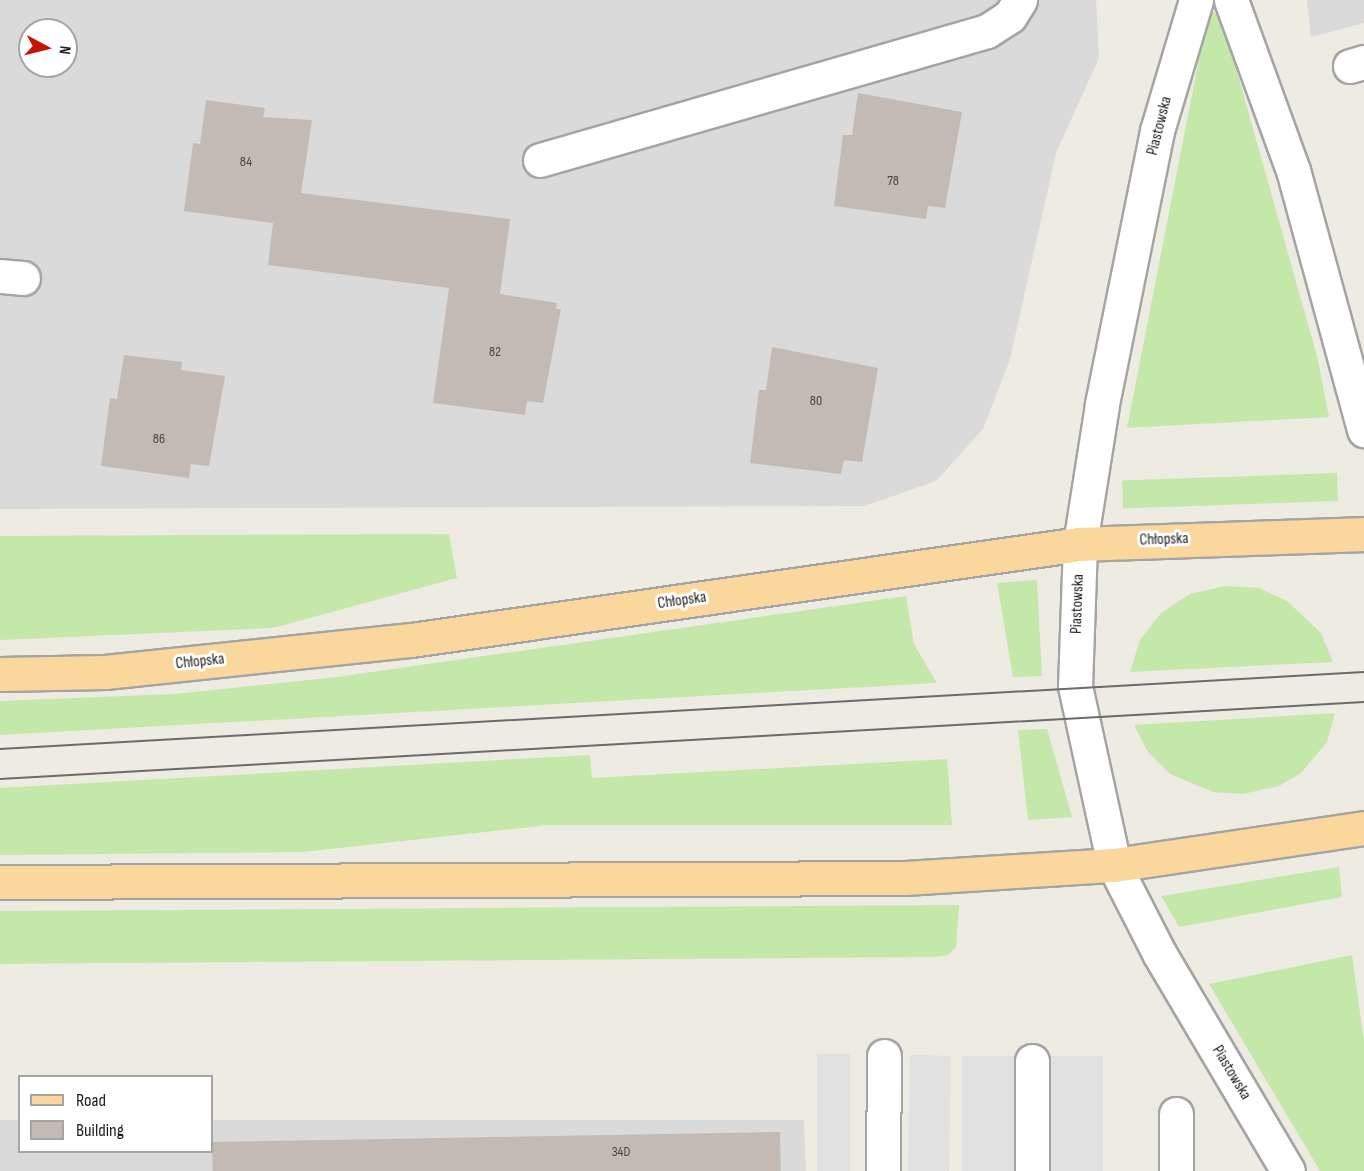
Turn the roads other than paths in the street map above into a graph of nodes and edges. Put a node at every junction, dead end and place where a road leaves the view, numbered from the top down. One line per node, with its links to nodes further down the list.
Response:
1 (1020, 0): 4 (street)
2 (1196, 0): 7 (street, Piastowska)
3 (1231, 0): 5 (street)
4 (540, 160)
5 (1364, 430)
6 (1364, 534): 7 (main road, Chłopska)
7 (1080, 544): 8 (main road, Chłopska); 10 (street, Piastowska)
8 (0, 674)
9 (1364, 828): 10 (main road)
10 (1114, 865): 11 (main road); 18 (street, Piastowska)
11 (0, 882)
12 (884, 1056): 15 (street)
13 (1032, 1061): 16 (street)
14 (1176, 1114): 17 (street)
15 (883, 1171)
16 (1032, 1171)
17 (1176, 1171)
18 (1288, 1171)

